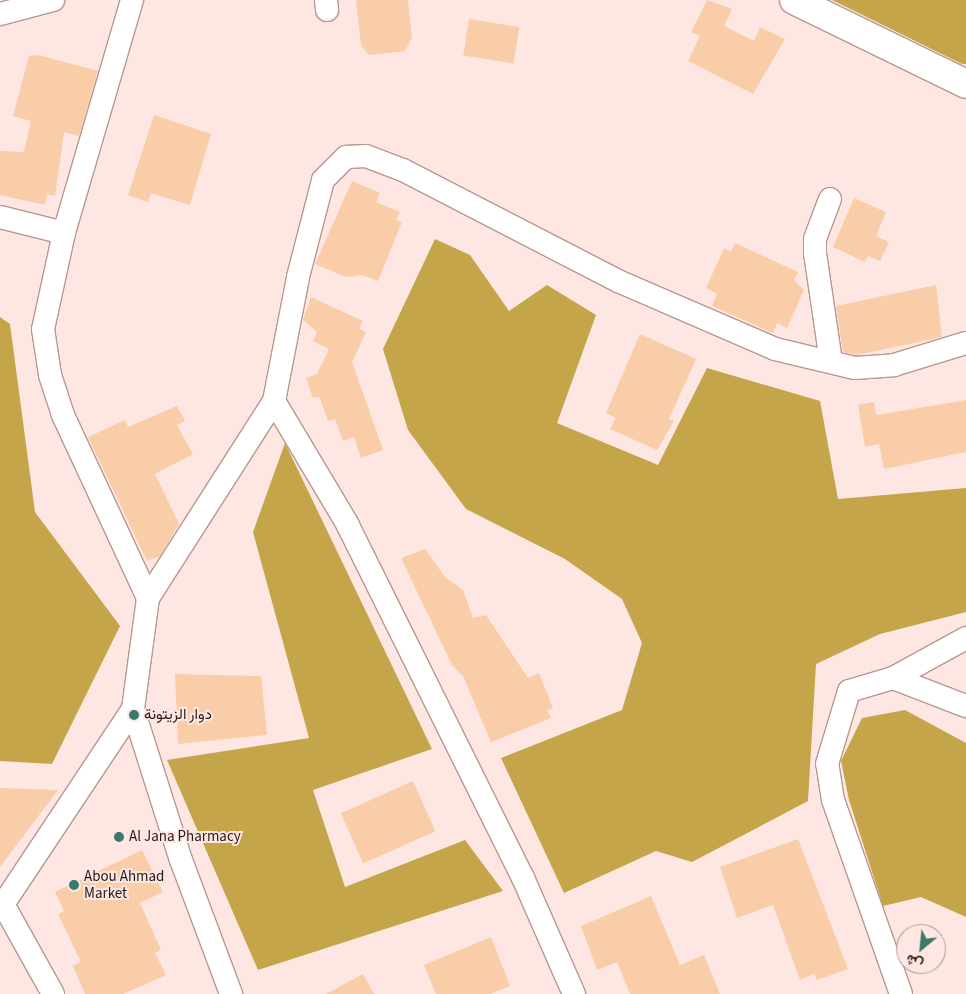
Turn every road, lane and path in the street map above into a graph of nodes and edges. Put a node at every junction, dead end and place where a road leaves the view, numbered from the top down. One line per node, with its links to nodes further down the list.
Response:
1 (53, 0): 4 (street)
2 (132, 0): 8 (street)
3 (794, 0): 5 (street)
4 (0, 14)
5 (966, 84)
6 (830, 198): 10 (street)
7 (0, 218): 8 (street)
8 (64, 233): 12 (street)
9 (966, 343): 10 (street)
10 (831, 362): 11 (street)
11 (274, 401): 12 (street); 20 (street)
12 (148, 598): 16 (street)
13 (966, 638): 14 (street)
14 (893, 678): 15 (street); 21 (street)
15 (966, 706)
16 (133, 709): 17 (street); 19 (street)
17 (2, 906): 18 (street)
18 (53, 994)
19 (231, 994)
20 (574, 994)
21 (900, 994)

